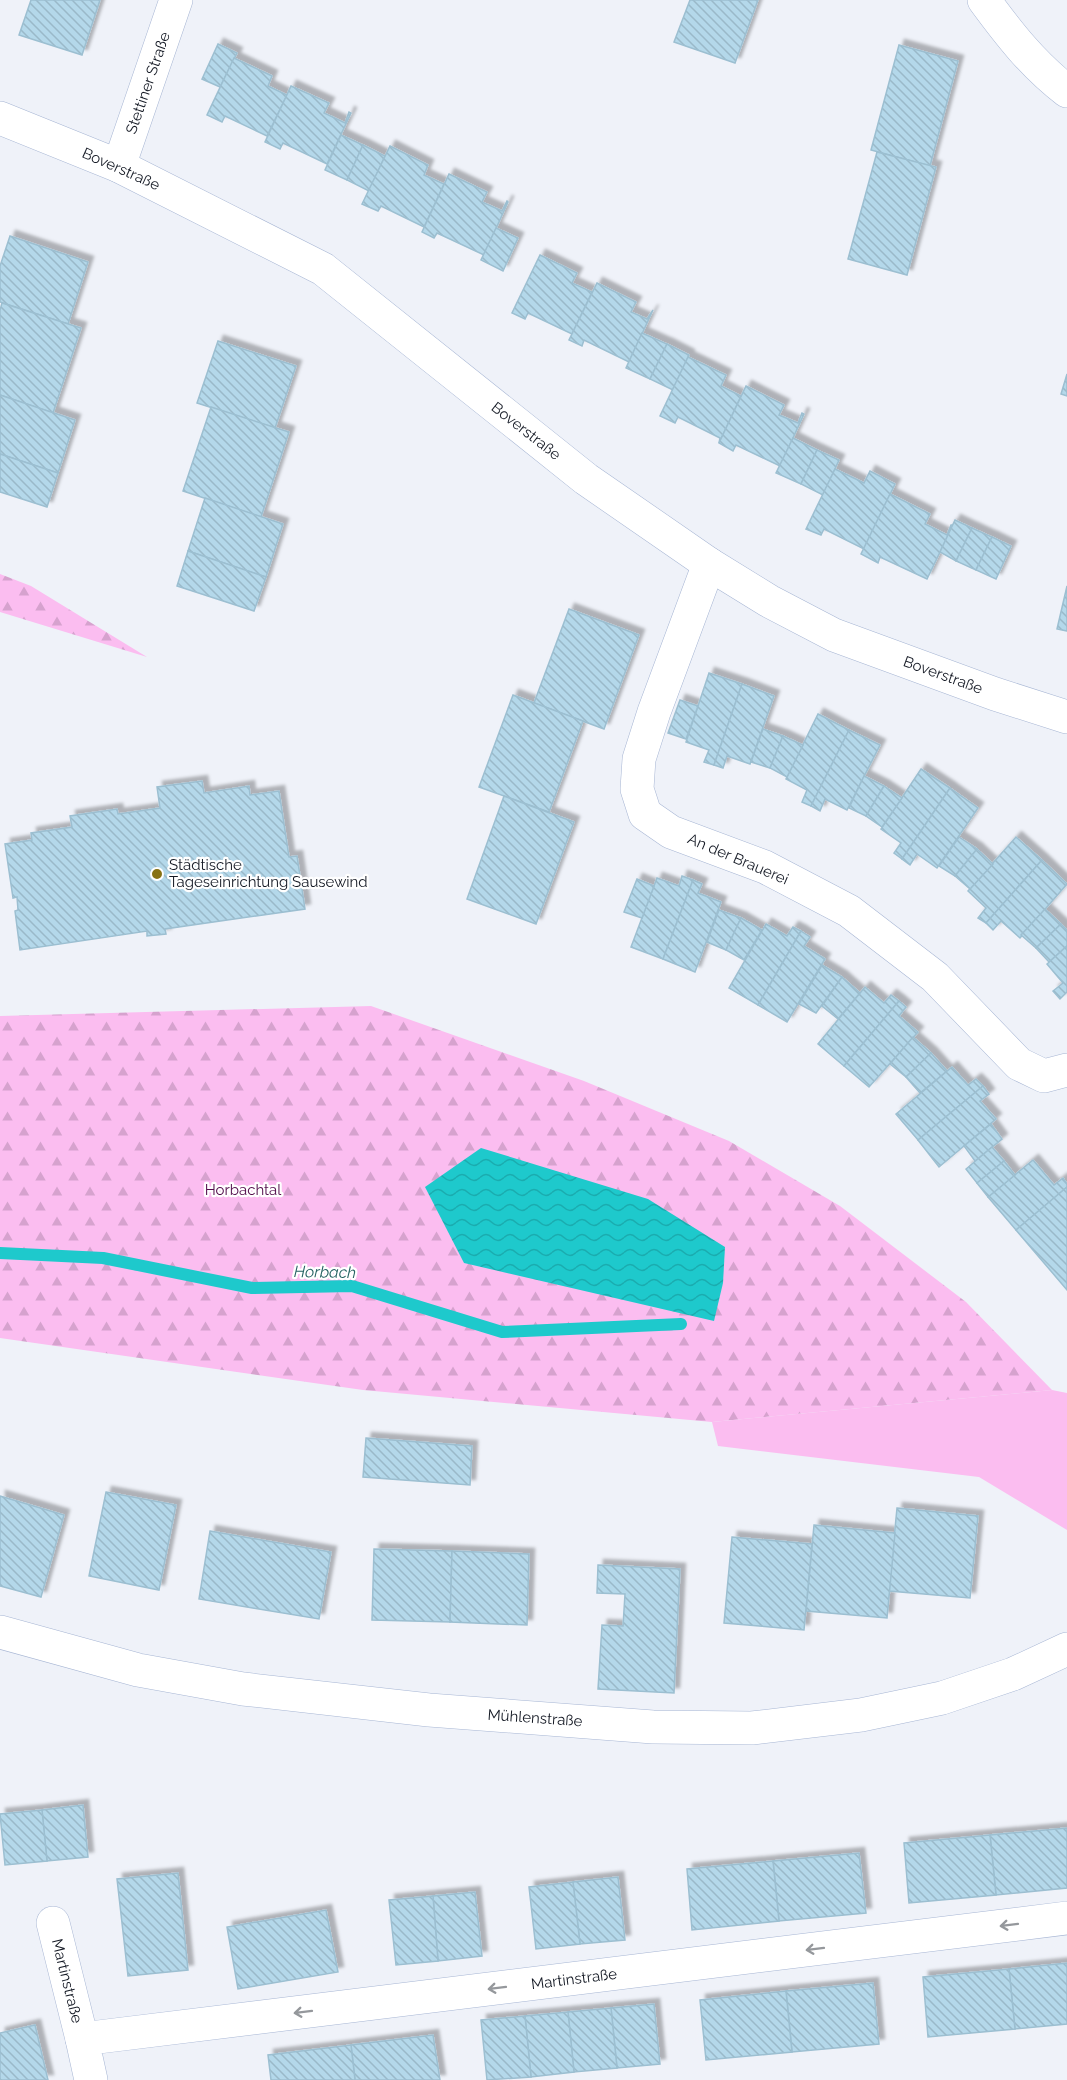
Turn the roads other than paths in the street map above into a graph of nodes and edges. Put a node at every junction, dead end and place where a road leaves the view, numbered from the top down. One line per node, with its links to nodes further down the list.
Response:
1 (176, 0): 5 (street, Stettiner Straße)
2 (984, 0): 3 (street)
3 (1067, 91)
4 (0, 118): 5 (street, Boverstraße)
5 (119, 166): 6 (street, Boverstraße)
6 (709, 564): 7 (street, Boverstraße); 8 (street, An der Brauerei)
7 (1067, 717)
8 (1067, 1070)
9 (0, 1632): 10 (street, Mühlenstraße)
10 (1067, 1649)
11 (1067, 1918): 13 (street, Martinstraße, one-way to 13)
12 (53, 1923): 13 (street, Martinstraße)
13 (82, 2039): 14 (street, Martinstraße)
14 (91, 2080)

